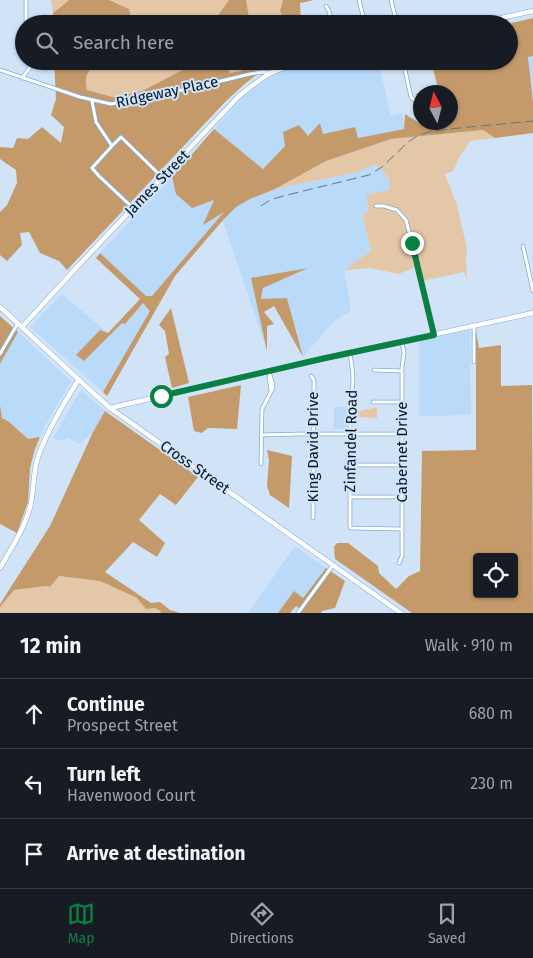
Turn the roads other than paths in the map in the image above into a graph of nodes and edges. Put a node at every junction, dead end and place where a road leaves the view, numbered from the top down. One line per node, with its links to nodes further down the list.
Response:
1 (26, 0): 6 (street)
2 (359, 0): 8 (street)
3 (391, 0): 9 (street)
4 (326, 6): 7 (street)
5 (533, 11): 10 (street)
6 (26, 15)
7 (330, 15)
8 (363, 15)
9 (395, 15)
10 (515, 15)
11 (0, 70): 16 (street, Ridgeway Place)
12 (28, 70): 16 (street)
13 (279, 70): 15 (street, James Street)
14 (405, 70): 17 (street)
15 (271, 73): 18 (street, Ridgeway Place); 20 (street, James Street)
16 (22, 78): 18 (street, Ridgeway Place)
17 (413, 99)
18 (92, 100): 19 (street)
19 (112, 146): 20 (street); 22 (street)
20 (163, 178): 22 (street, James Street)
21 (376, 206): 29 (street)
22 (133, 208): 27 (street, James Street)
23 (523, 246): 24 (street)
24 (533, 291)
25 (0, 307): 27 (street, Cross Street)
26 (533, 313): 28 (street)
27 (20, 325): 32 (street); 38 (street, Cross Street)
28 (474, 326): 29 (street); 33 (street)
29 (434, 335): 30 (street)
30 (402, 342): 31 (street); 35 (street, Cabernet Drive)
31 (350, 353): 36 (street); 43 (street, Zinfandel Road)
32 (0, 354)
33 (474, 362)
34 (374, 370): 35 (street)
35 (402, 370): 40 (street, Cabernet Drive)
36 (269, 373): 41 (street); 45 (street)
37 (311, 376): 42 (street, King David Drive)
38 (79, 380): 41 (street, Cross Street); 55 (street)
39 (373, 402): 40 (street)
40 (402, 402): 44 (street, Cabernet Drive)
41 (110, 408): 54 (street, Cross Street)
42 (314, 434): 43 (street); 45 (street); 51 (street, King David Drive)
43 (350, 434): 44 (street); 47 (street, Zinfandel Road)
44 (402, 434): 48 (street, Cabernet Drive)
45 (261, 435): 46 (street)
46 (261, 464)
47 (350, 465): 48 (street); 49 (street, Zinfandel Road)
48 (402, 465): 50 (street, Cabernet Drive)
49 (350, 497): 50 (street); 52 (street, Zinfandel Road)
50 (402, 497): 52 (street, Cabernet Drive)
51 (313, 518)
52 (402, 529): 53 (street, Cabernet Drive)
53 (399, 563)
54 (333, 565): 56 (street); 57 (street, Cross Street)
55 (0, 568)
56 (298, 613)
57 (401, 613)

